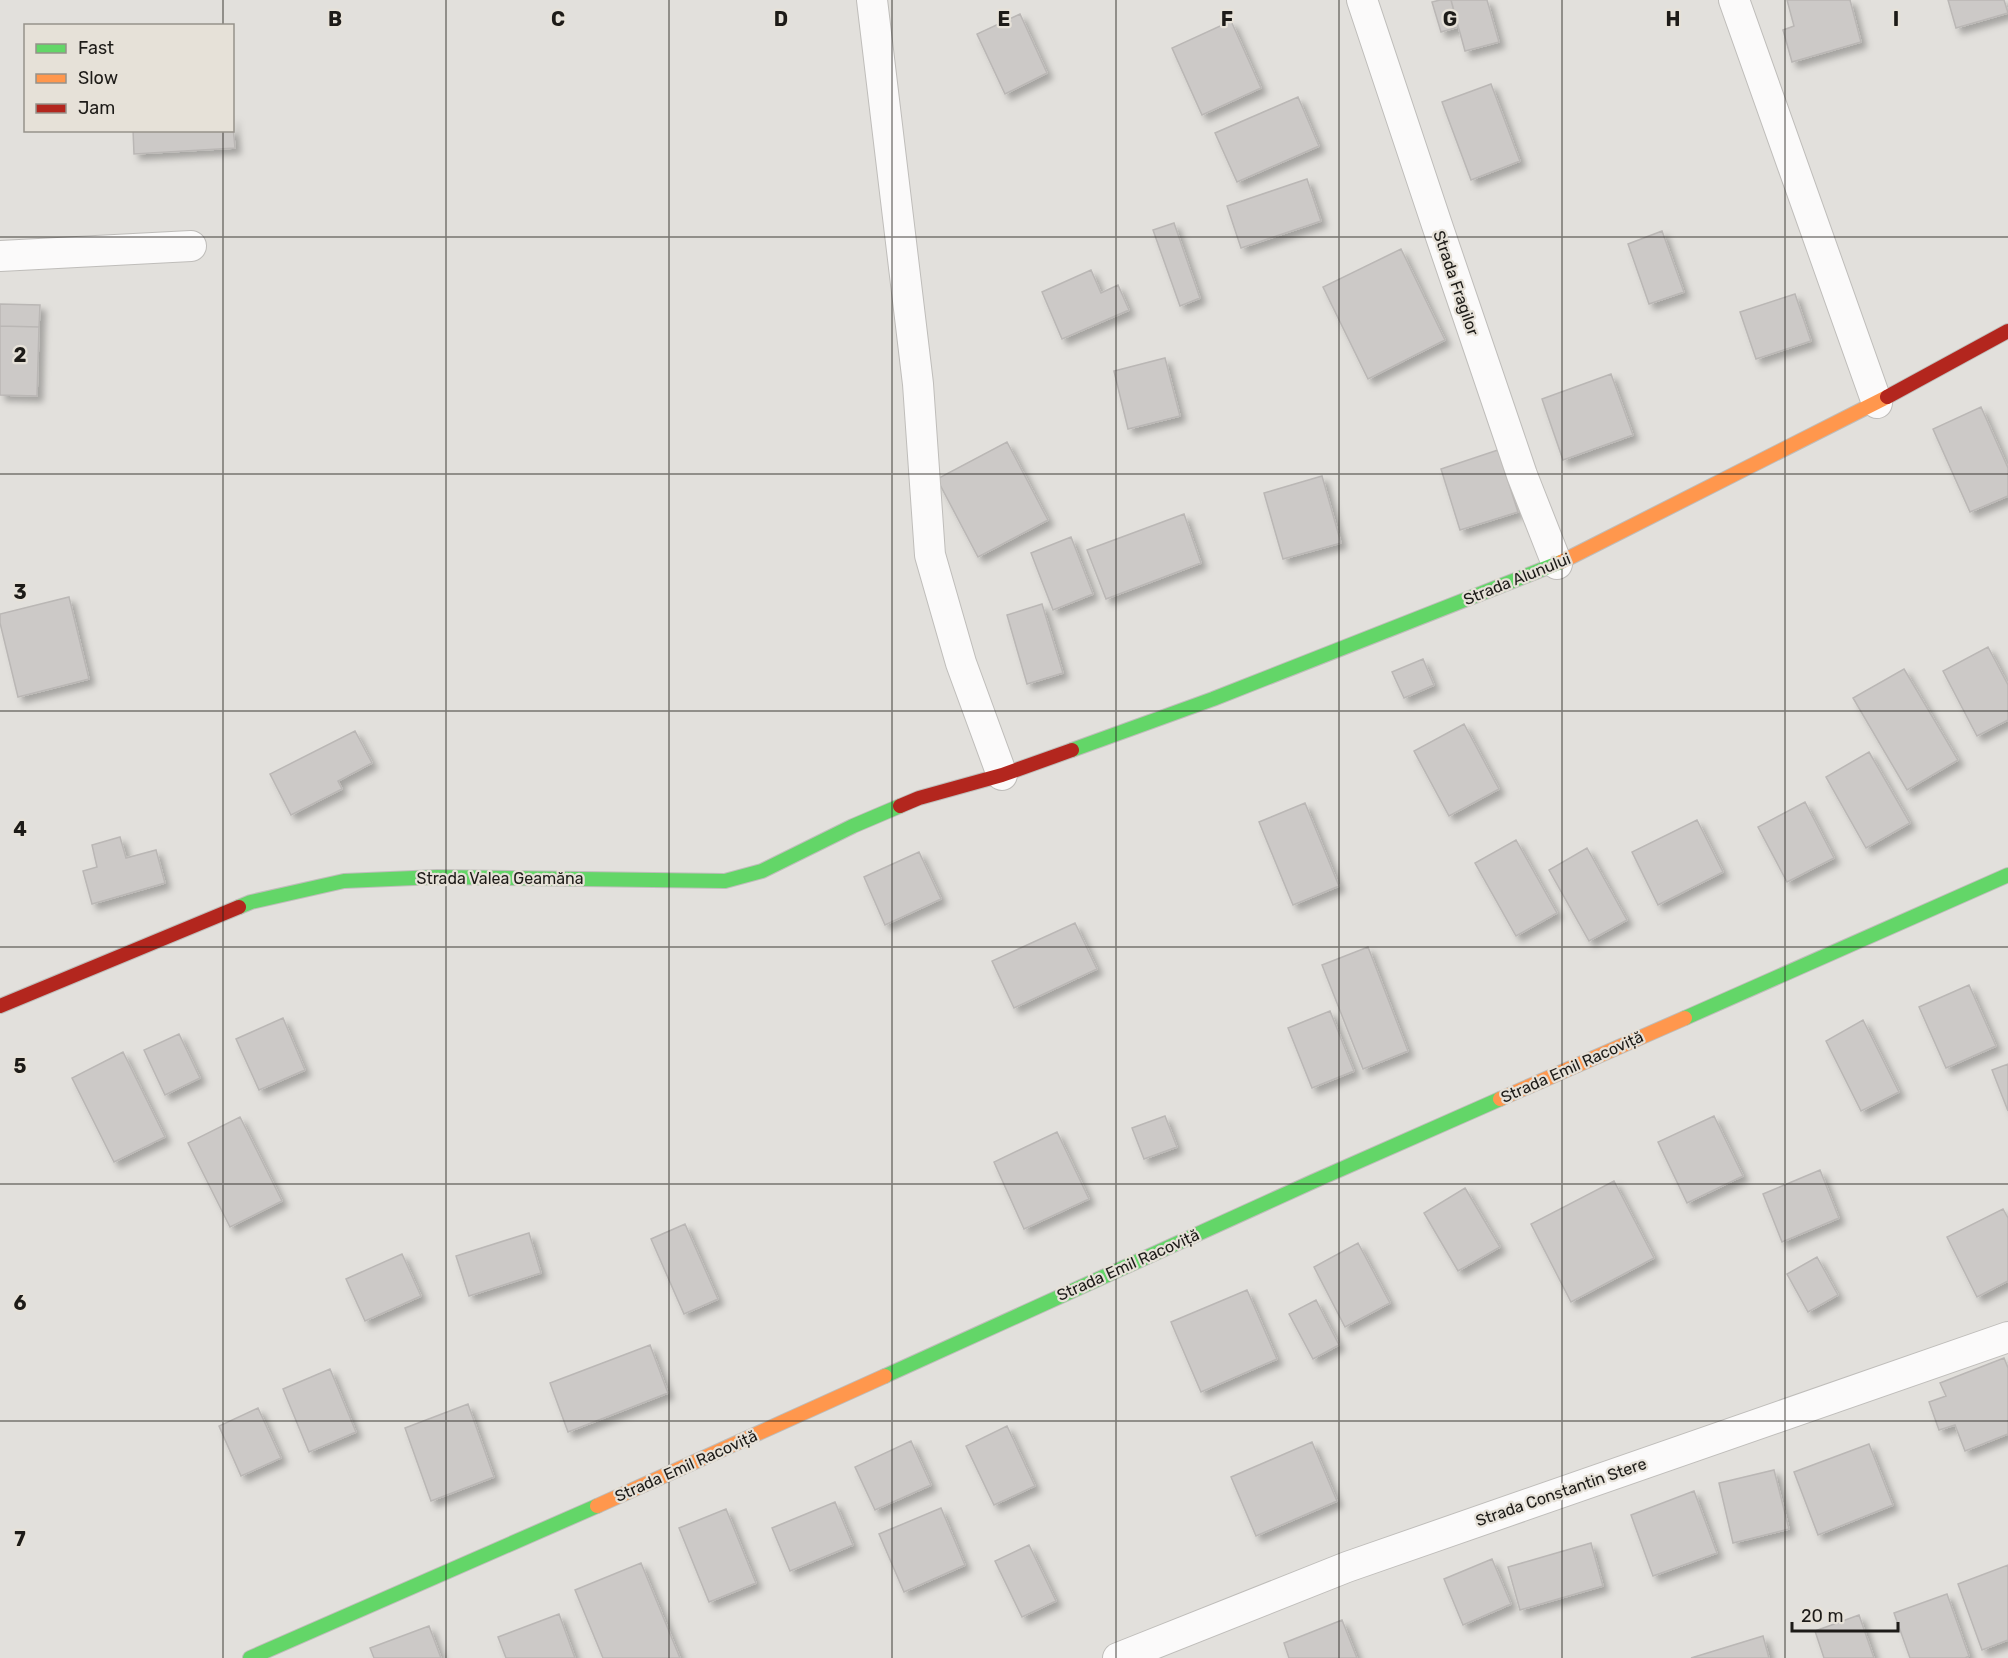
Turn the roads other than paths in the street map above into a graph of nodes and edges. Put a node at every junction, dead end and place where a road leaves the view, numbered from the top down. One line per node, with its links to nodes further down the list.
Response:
1 (872, 0): 9 (street)
2 (1362, 0): 8 (street, Strada Fragilor)
3 (1734, 0): 7 (street)
4 (191, 246): 5 (street)
5 (0, 256)
6 (2008, 331): 7 (street, Strada Alunului)
7 (1877, 404): 8 (street, Strada Alunului)
8 (1557, 564): 9 (street, Strada Alunului)
9 (1002, 775): 11 (street, Strada Valea Geamăna)
10 (2008, 875): 13 (street, Strada Emil Racoviță)
11 (0, 1006)
12 (2008, 1337): 14 (street, Strada Constantin Stere)
13 (250, 1658)
14 (1118, 1658)

